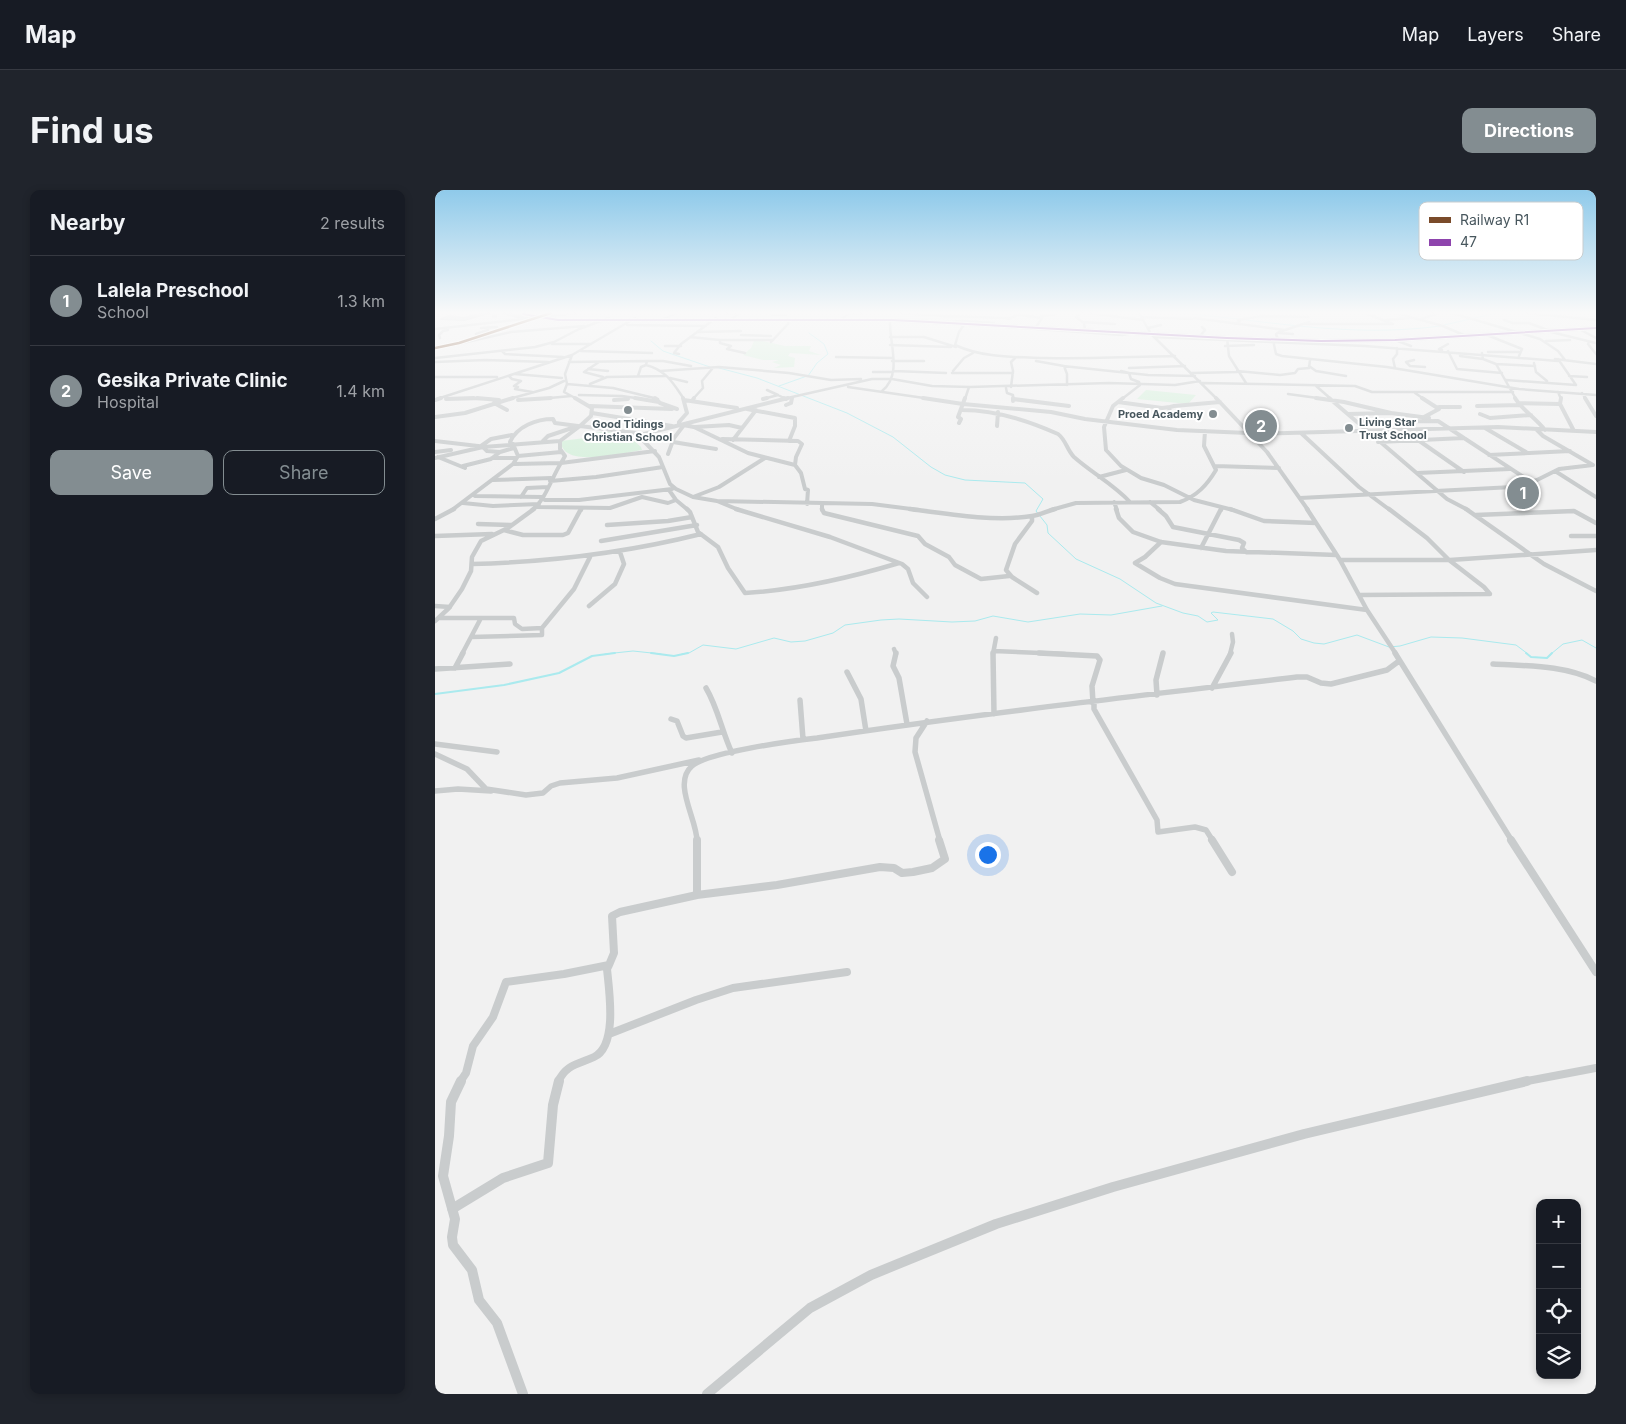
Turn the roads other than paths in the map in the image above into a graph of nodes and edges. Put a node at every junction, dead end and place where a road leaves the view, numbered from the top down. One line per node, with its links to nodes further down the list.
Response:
1 (529, 369): 34 (street)
2 (567, 369): 52 (street)
3 (588, 369): 45 (street)
4 (590, 369): 25 (street)
5 (640, 369): 39 (street)
6 (657, 369): 30 (street)
7 (701, 369): 26 (street)
8 (712, 369): 93 (street)
9 (741, 369): 50 (street)
10 (955, 369): 35 (street)
11 (1012, 369): 35 (street)
12 (1065, 369): 58 (street)
13 (1103, 369): 24 (street)
14 (1126, 369): 24 (street)
15 (1177, 369): 37 (street)
16 (1188, 369): 36 (street)
17 (1298, 369): 29 (street)
18 (1315, 369): 41 (street)
19 (1402, 369): 65 (street)
20 (1459, 369): 33 (street)
21 (1499, 369): 33 (street)
22 (1536, 369): 53 (street)
23 (1564, 369): 42 (street)
24 (1113, 370): 28 (street)
25 (608, 371): 45 (street)
26 (676, 371): 30 (street); 49 (street)
27 (893, 371): 31 (street); 32 (street); 48 (street)
28 (1121, 371): 37 (street); 59 (street)
29 (1237, 371): 36 (street); 56 (street)
30 (661, 372): 40 (street)
31 (873, 372)
32 (946, 373)
33 (1502, 373): 51 (street)
34 (514, 374): 38 (street); 52 (street)
35 (1013, 374): 64 (street)
36 (1193, 374): 37 (street); 55 (street)
37 (1160, 375)
38 (509, 376): 44 (street); 70 (street)
39 (637, 376): 40 (street); 45 (street)
40 (666, 376): 47 (street)
41 (1346, 376)
42 (1569, 376): 46 (street); 61 (street)
43 (435, 377): 44 (street)
44 (504, 377): 88 (street)
45 (608, 377): 57 (street)
46 (1587, 377)
47 (670, 378): 49 (street); 90 (street)
48 (892, 379): 50 (street); 63 (street); 69 (street)
49 (682, 380): 54 (street)
50 (869, 380): 62 (street)
51 (1506, 380): 61 (street); 65 (street)
52 (565, 381): 57 (street); 70 (street); 81 (street)
53 (1547, 381)
54 (687, 382)
55 (1201, 382): 56 (street); 59 (street); 96 (street)
56 (1245, 383): 60 (street)
57 (592, 385): 67 (street); 76 (street); 77 (street)
58 (1067, 385): 59 (street); 64 (street)
59 (1140, 385): 95 (street)
60 (1315, 385): 71 (street); 91 (street)
61 (1576, 385): 75 (street)
62 (844, 386): 69 (street); 83 (street)
63 (969, 387): 66 (street); 98 (street)
64 (1011, 387): 66 (street)
65 (1510, 387): 72 (street); 73 (street)
66 (1005, 388): 87 (street)
67 (625, 390): 77 (street); 78 (street)
68 (767, 390): 79 (street)
69 (882, 391): 98 (street)
70 (533, 392): 84 (street)
71 (1415, 392): 72 (street); 109 (street)
72 (1513, 392): 99 (street)
73 (1558, 392): 75 (street); 100 (street)
74 (1288, 394): 91 (street)
75 (1583, 394): 80 (street); 124 (street)
76 (579, 395): 77 (street); 81 (street)
77 (616, 395): 82 (street); 89 (street)
78 (647, 395): 82 (street); 94 (street)
79 (778, 395): 85 (street); 86 (street)
80 (1596, 395)
81 (573, 397): 84 (street); 102 (street)
82 (636, 397): 89 (street); 94 (street)
83 (792, 398): 86 (street); 101 (street)
84 (511, 399): 92 (street)
85 (763, 399)
86 (786, 399): 113 (street)
87 (1013, 399): 104 (street); 107 (street)
88 (436, 400): 92 (street)
89 (614, 400): 103 (street)
90 (684, 400): 93 (street); 111 (street)
91 (1333, 400): 119 (street); 120 (street)
92 (502, 401): 97 (street)
93 (692, 401): 113 (street)
94 (659, 402): 112 (street)
95 (1118, 402): 108 (street); 127 (street)
96 (1220, 402): 108 (street); 145 (street)
97 (494, 404): 114 (street); 126 (street)
98 (963, 404): 106 (street); 116 (street)
99 (1519, 404): 100 (street); 105 (street); 122 (street)
100 (1560, 404): 143 (street)
101 (786, 405)
102 (591, 406): 103 (street); 118 (street)
103 (604, 406): 112 (street)
104 (1069, 406)
105 (1477, 406)
106 (1001, 407): 107 (street); 123 (street)
107 (1015, 407): 127 (street)
108 (1170, 407): 117 (street)
109 (1439, 407): 110 (street); 125 (street)
110 (1460, 407)
111 (687, 408): 112 (street); 132 (street)
112 (677, 409)
113 (742, 409): 115 (street); 132 (street)
114 (507, 410)
115 (756, 410): 137 (street); 152 (street)
116 (962, 410): 123 (street); 130 (street)
117 (1169, 412)
118 (592, 413): 131 (street); 134 (street)
119 (1391, 413): 120 (street); 125 (street)
120 (1348, 414): 129 (street)
121 (1480, 414): 122 (street)
122 (1531, 414): 141 (street)
123 (998, 415): 133 (street); 187 (street)
124 (1596, 416)
125 (1424, 417): 128 (street)
126 (435, 418)
127 (1108, 421): 142 (street); 182 (street)
128 (1438, 421): 129 (street); 138 (street)
129 (1357, 422): 140 (street)
130 (959, 423)
131 (580, 425): 147 (street); 148 (street); 154 (street); 155 (street)
132 (682, 425): 134 (street); 135 (street); 157 (street)
133 (997, 426)
134 (674, 427): 148 (street)
135 (694, 427): 137 (street); 150 (street)
136 (1484, 427): 138 (street); 139 (street); 168 (street)
137 (742, 428): 151 (street)
138 (1449, 428): 140 (street); 149 (street)
139 (1536, 429): 141 (street); 163 (street)
140 (1366, 430): 146 (street); 158 (street)
141 (1545, 430): 143 (street)
142 (1205, 431): 145 (street); 178 (street)
143 (1574, 431): 144 (street)
144 (1596, 432)
145 (1249, 433): 146 (street); 181 (street)
146 (1301, 433): 195 (street)
147 (512, 435): 160 (street); 161 (street)
148 (638, 435): 167 (street)
149 (1464, 438): 153 (street); 170 (street)
150 (718, 439): 151 (street); 159 (street)
151 (733, 440): 152 (street)
152 (789, 440): 177 (street)
153 (1418, 440): 158 (street); 185 (street)
154 (543, 441): 155 (street); 160 (street)
155 (560, 441): 166 (street)
156 (435, 442): 161 (street)
157 (673, 442): 159 (street); 169 (street)
158 (1379, 442): 186 (street)
159 (726, 443): 174 (street)
160 (513, 445): 161 (street); 165 (street); 171 (street)
161 (482, 447): 162 (street); 165 (street)
162 (463, 450): 164 (street); 172 (street)
163 (1570, 451): 168 (street); 179 (street)
164 (435, 452)
165 (500, 452): 173 (street)
166 (561, 452): 171 (street); 175 (street)
167 (655, 452): 175 (street); 180 (street)
168 (1527, 452): 170 (street)
169 (668, 454)
170 (1489, 455): 183 (street)
171 (517, 457): 173 (street); 176 (street)
172 (436, 458): 173 (street)
173 (492, 458)
174 (765, 458): 177 (street); 198 (street)
175 (561, 462): 176 (street); 188 (street)
176 (514, 464): 189 (street)
177 (795, 464): 209 (street)
178 (1215, 466): 181 (street); 202 (street)
179 (1595, 466): 184 (street)
180 (663, 467): 188 (street); 192 (street)
181 (1279, 468): 201 (street)
182 (1126, 470): 187 (street); 202 (street)
183 (1509, 470): 185 (street); 190 (street)
184 (1555, 471): 190 (street); 199 (street)
185 (1464, 472): 186 (street)
186 (1417, 474): 194 (street)
187 (1099, 477): 206 (street)
188 (550, 479): 189 (street); 191 (street)
189 (493, 480): 196 (street)
190 (1531, 482): 194 (street)
191 (548, 487): 197 (street); 200 (street)
192 (676, 489): 193 (street); 198 (street)
193 (669, 490): 200 (street); 203 (street)
194 (1437, 491): 195 (street); 215 (street)
195 (1369, 494): 201 (street); 241 (street)
196 (475, 496): 197 (street); 208 (street)
197 (521, 497): 200 (street)
198 (693, 497): 204 (street)
199 (1596, 497)
200 (541, 498): 211 (street)
201 (1300, 498): 218 (street)
202 (1191, 499): 207 (street); 213 (street)
203 (675, 500): 212 (street); 216 (street)
204 (717, 501): 209 (street); 242 (street)
205 (1114, 502): 206 (street); 214 (street); 232 (street)
206 (1130, 502): 207 (street)
207 (1150, 502): 227 (street)
208 (463, 503): 211 (street); 217 (street)
209 (807, 504): 210 (street)
210 (822, 504): 214 (street); 244 (street)
211 (538, 505): 212 (street); 221 (street)
212 (582, 508): 224 (street)
213 (1222, 508): 218 (street); 227 (street)
214 (1036, 515): 244 (street)
215 (1475, 515): 219 (street); 237 (street)
216 (693, 516): 222 (street); 223 (street)
217 (435, 519)
218 (1316, 523): 238 (street)
219 (1596, 523)
220 (478, 524): 221 (street)
221 (513, 525): 224 (street)
222 (697, 525): 226 (street); 231 (street)
223 (607, 526)
224 (504, 530): 225 (street)
225 (493, 534): 228 (street); 243 (street)
226 (701, 534): 235 (street); 242 (street)
227 (1208, 535): 233 (street); 236 (street)
228 (435, 536)
229 (1571, 536): 230 (street)
230 (1596, 536)
231 (601, 540)
232 (1161, 542): 233 (street); 252 (street)
233 (1201, 548): 236 (street)
234 (1596, 550): 237 (street)
235 (620, 552): 239 (street); 250 (street)
236 (1246, 552): 238 (street)
237 (1529, 553): 241 (street); 245 (street)
238 (1336, 555): 240 (street)
239 (590, 557): 243 (street); 255 (street)
240 (1340, 560): 241 (street); 247 (street)
241 (1449, 560): 247 (street)
242 (899, 562): 248 (street)
243 (472, 564): 251 (street)
244 (1009, 576): 246 (street)
245 (1596, 591)
246 (1037, 594)
247 (1359, 595): 252 (street)
248 (927, 597)
249 (435, 606): 251 (street)
250 (589, 606)
251 (450, 607): 254 (street)
252 (1367, 610): 262 (street)
253 (481, 618): 254 (street); 255 (street); 257 (street)
254 (437, 619)
255 (542, 628): 257 (street)
256 (1232, 634): 270 (street)
257 (471, 637): 265 (street)
258 (996, 638): 260 (street)
259 (894, 650): 277 (street)
260 (994, 651): 273 (street); 274 (street)
261 (1163, 653): 271 (street)
262 (1399, 661): 270 (street); 292 (street)
263 (510, 664): 265 (street)
264 (1493, 664): 268 (street)
265 (455, 668): 266 (street)
266 (435, 669)
267 (847, 672): 278 (street)
268 (1596, 681)
269 (706, 688): 279 (street)
270 (1211, 688): 271 (street)
271 (1157, 695): 273 (street)
272 (800, 700): 280 (street)
273 (1093, 703): 274 (street); 288 (street)
274 (994, 714): 276 (street)
275 (671, 719): 279 (street)
276 (927, 721): 277 (street); 289 (street)
277 (907, 724): 278 (street)
278 (865, 731): 280 (street)
279 (722, 732): 283 (street)
280 (803, 739): 283 (street)
281 (435, 744): 282 (street)
282 (497, 752)
283 (732, 753): 285 (street)
284 (435, 754): 287 (street)
285 (703, 759): 287 (street); 289 (street)
286 (435, 791): 287 (street)
287 (495, 791)
288 (1231, 872)
289 (697, 894): 290 (street)
290 (609, 966): 293 (street); 295 (street)
291 (847, 972): 293 (street)
292 (1596, 972)
293 (609, 1034): 295 (street)
294 (1596, 1068): 297 (street)
295 (452, 1208): 296 (street)
296 (523, 1394)
297 (707, 1394)

